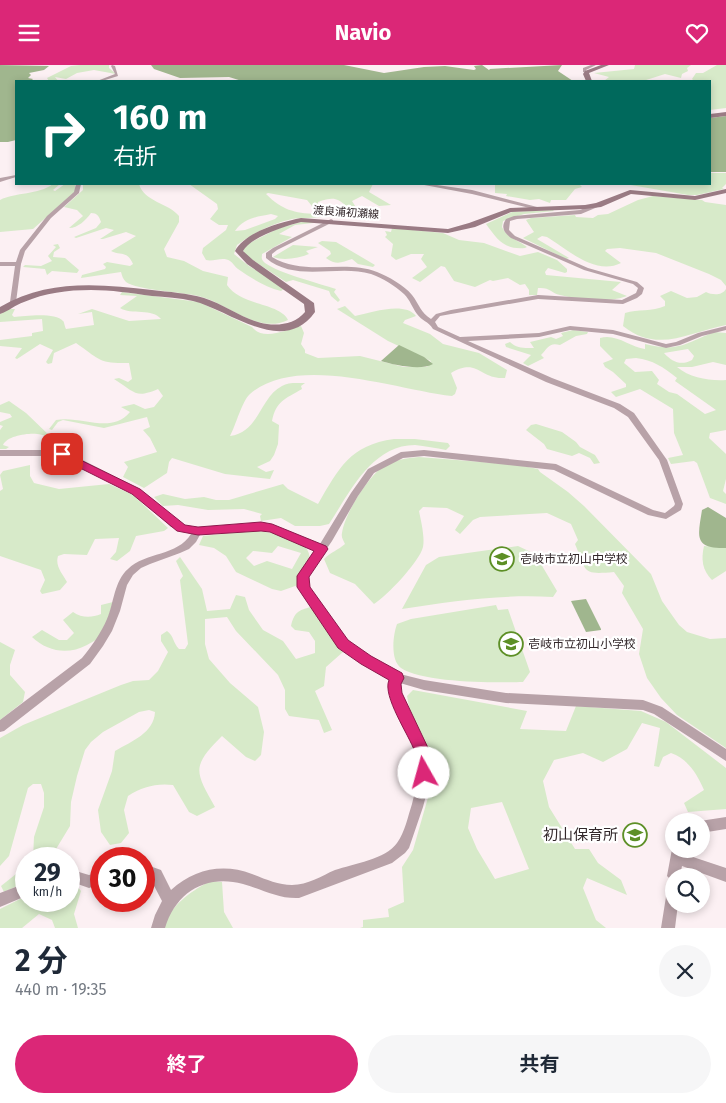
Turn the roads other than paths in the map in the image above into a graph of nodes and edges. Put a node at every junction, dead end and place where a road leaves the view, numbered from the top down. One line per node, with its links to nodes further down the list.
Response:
1 (439, 65): 2 (street)
2 (444, 65)
3 (464, 65): 4 (street)
4 (476, 65)
5 (594, 65): 8 (street)
6 (606, 65): 8 (main road)
7 (113, 66): 9 (street)
8 (587, 72): 10 (main road)
9 (102, 80)
10 (589, 80)
11 (726, 114): 12 (main road)
12 (711, 116)
13 (15, 176): 14 (street)
14 (0, 180)
15 (78, 185): 22 (street)
16 (428, 185): 19 (street)
17 (726, 191): 18 (main road, 渡良浦初瀬線)
18 (598, 205): 19 (main road, 渡良浦初瀬線); 25 (street)
19 (538, 208): 20 (main road, 渡良浦初瀬線)
20 (331, 221): 23 (main road, 渡良浦初瀬線); 25 (street)
21 (0, 264): 22 (street)
22 (18, 264): 23 (street)
23 (13, 302): 24 (main road, 渡良浦初瀬線)
24 (0, 311)
25 (432, 321): 27 (street)
26 (726, 328): 27 (street)
27 (459, 339): 30 (street)
28 (0, 453): 29 (street)
29 (198, 531): 30 (street); 32 (street)
30 (322, 549): 31 (street)
31 (397, 678): 33 (street); 41 (street)
32 (0, 727)
33 (726, 756)
34 (726, 823): 35 (street)
35 (710, 826)
36 (689, 858): 38 (street)
37 (155, 875): 41 (street)
38 (726, 875)
39 (15, 894): 40 (street)
40 (0, 900)
41 (169, 900): 43 (street)
42 (670, 913): 44 (street)
43 (158, 928)
44 (668, 928)

